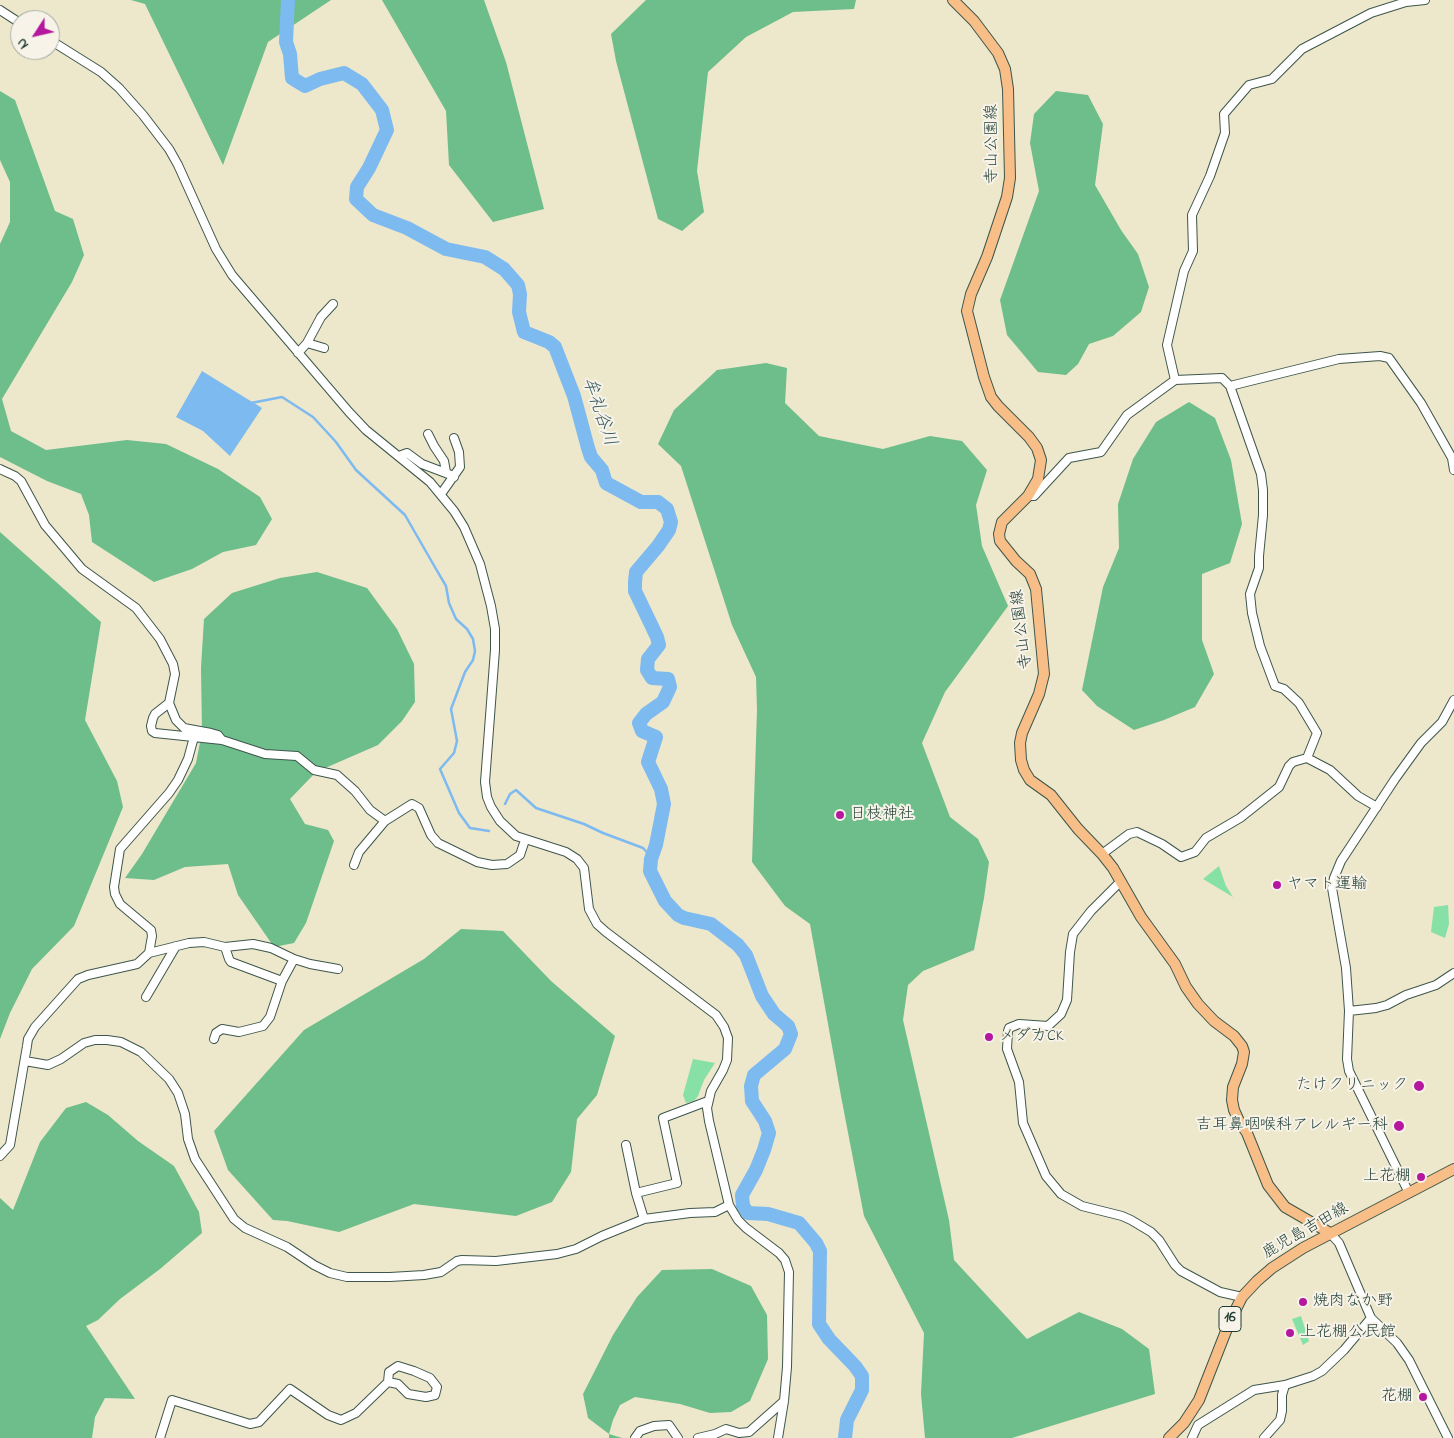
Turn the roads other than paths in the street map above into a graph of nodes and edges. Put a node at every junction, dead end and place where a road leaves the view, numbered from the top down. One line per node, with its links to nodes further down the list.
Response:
1 (953, 0): 19 (main road, 寺山公園線)
2 (1425, 0): 8 (street)
3 (60, 46): 7 (street)
4 (333, 304): 5 (street)
5 (307, 343): 6 (street); 7 (street)
6 (324, 348)
7 (298, 353): 12 (street)
8 (1175, 380): 9 (street); 19 (street)
9 (1230, 386): 13 (street); 24 (street)
10 (428, 434): 16 (street)
11 (454, 438): 17 (street)
12 (398, 456): 16 (street); 18 (street)
13 (1453, 456): 15 (street)
14 (0, 469): 21 (street)
15 (1454, 470)
16 (446, 472): 17 (street)
17 (454, 477): 18 (street)
18 (441, 494): 27 (street)
19 (1028, 496): 28 (main road, 寺山公園線)
20 (1454, 700): 25 (street)
21 (169, 703): 22 (street); 23 (street)
22 (194, 737): 23 (street); 33 (street)
23 (222, 740): 26 (street)
24 (1307, 758): 25 (street); 28 (street)
25 (1377, 807): 39 (street)
26 (385, 821): 27 (street); 29 (street)
27 (526, 840): 42 (street)
28 (1102, 854): 30 (main road, 寺山公園線)
29 (354, 865)
30 (1120, 882): 50 (main road, 寺山公園線); 51 (street)
31 (176, 946): 32 (street); 33 (street); 38 (street)
32 (225, 947): 34 (street); 37 (street)
33 (149, 953): 41 (street)
34 (294, 959): 35 (street); 37 (street)
35 (338, 969)
36 (1454, 973): 39 (street)
37 (282, 981): 40 (street)
38 (146, 997)
39 (1349, 1011): 47 (street)
40 (214, 1039)
41 (25, 1061): 44 (street); 49 (street)
42 (708, 1101): 46 (street); 48 (street)
43 (626, 1145): 46 (street)
44 (0, 1156)
45 (1454, 1169): 47 (main road, 鹿児島吉田線 / 16)
46 (636, 1192): 49 (street)
47 (1409, 1193): 50 (main road, 鹿児島吉田線 / 16)
48 (729, 1206): 49 (street); 55 (street)
49 (644, 1219)
50 (1330, 1233): 51 (main road, 鹿児島吉田線 / 16); 52 (street)
51 (1242, 1297): 61 (main road, 鹿児島吉田線 / 16)
52 (1371, 1318): 54 (street); 64 (street)
53 (388, 1382): 53 (street); 56 (street)
54 (1285, 1385): 62 (street); 63 (street)
55 (784, 1401): 59 (street); 60 (street)
56 (160, 1438)
57 (635, 1438): 58 (street)
58 (678, 1438)
59 (698, 1438)
60 (778, 1438)
61 (1169, 1438)
62 (1192, 1438)
63 (1264, 1438)
64 (1448, 1438)

